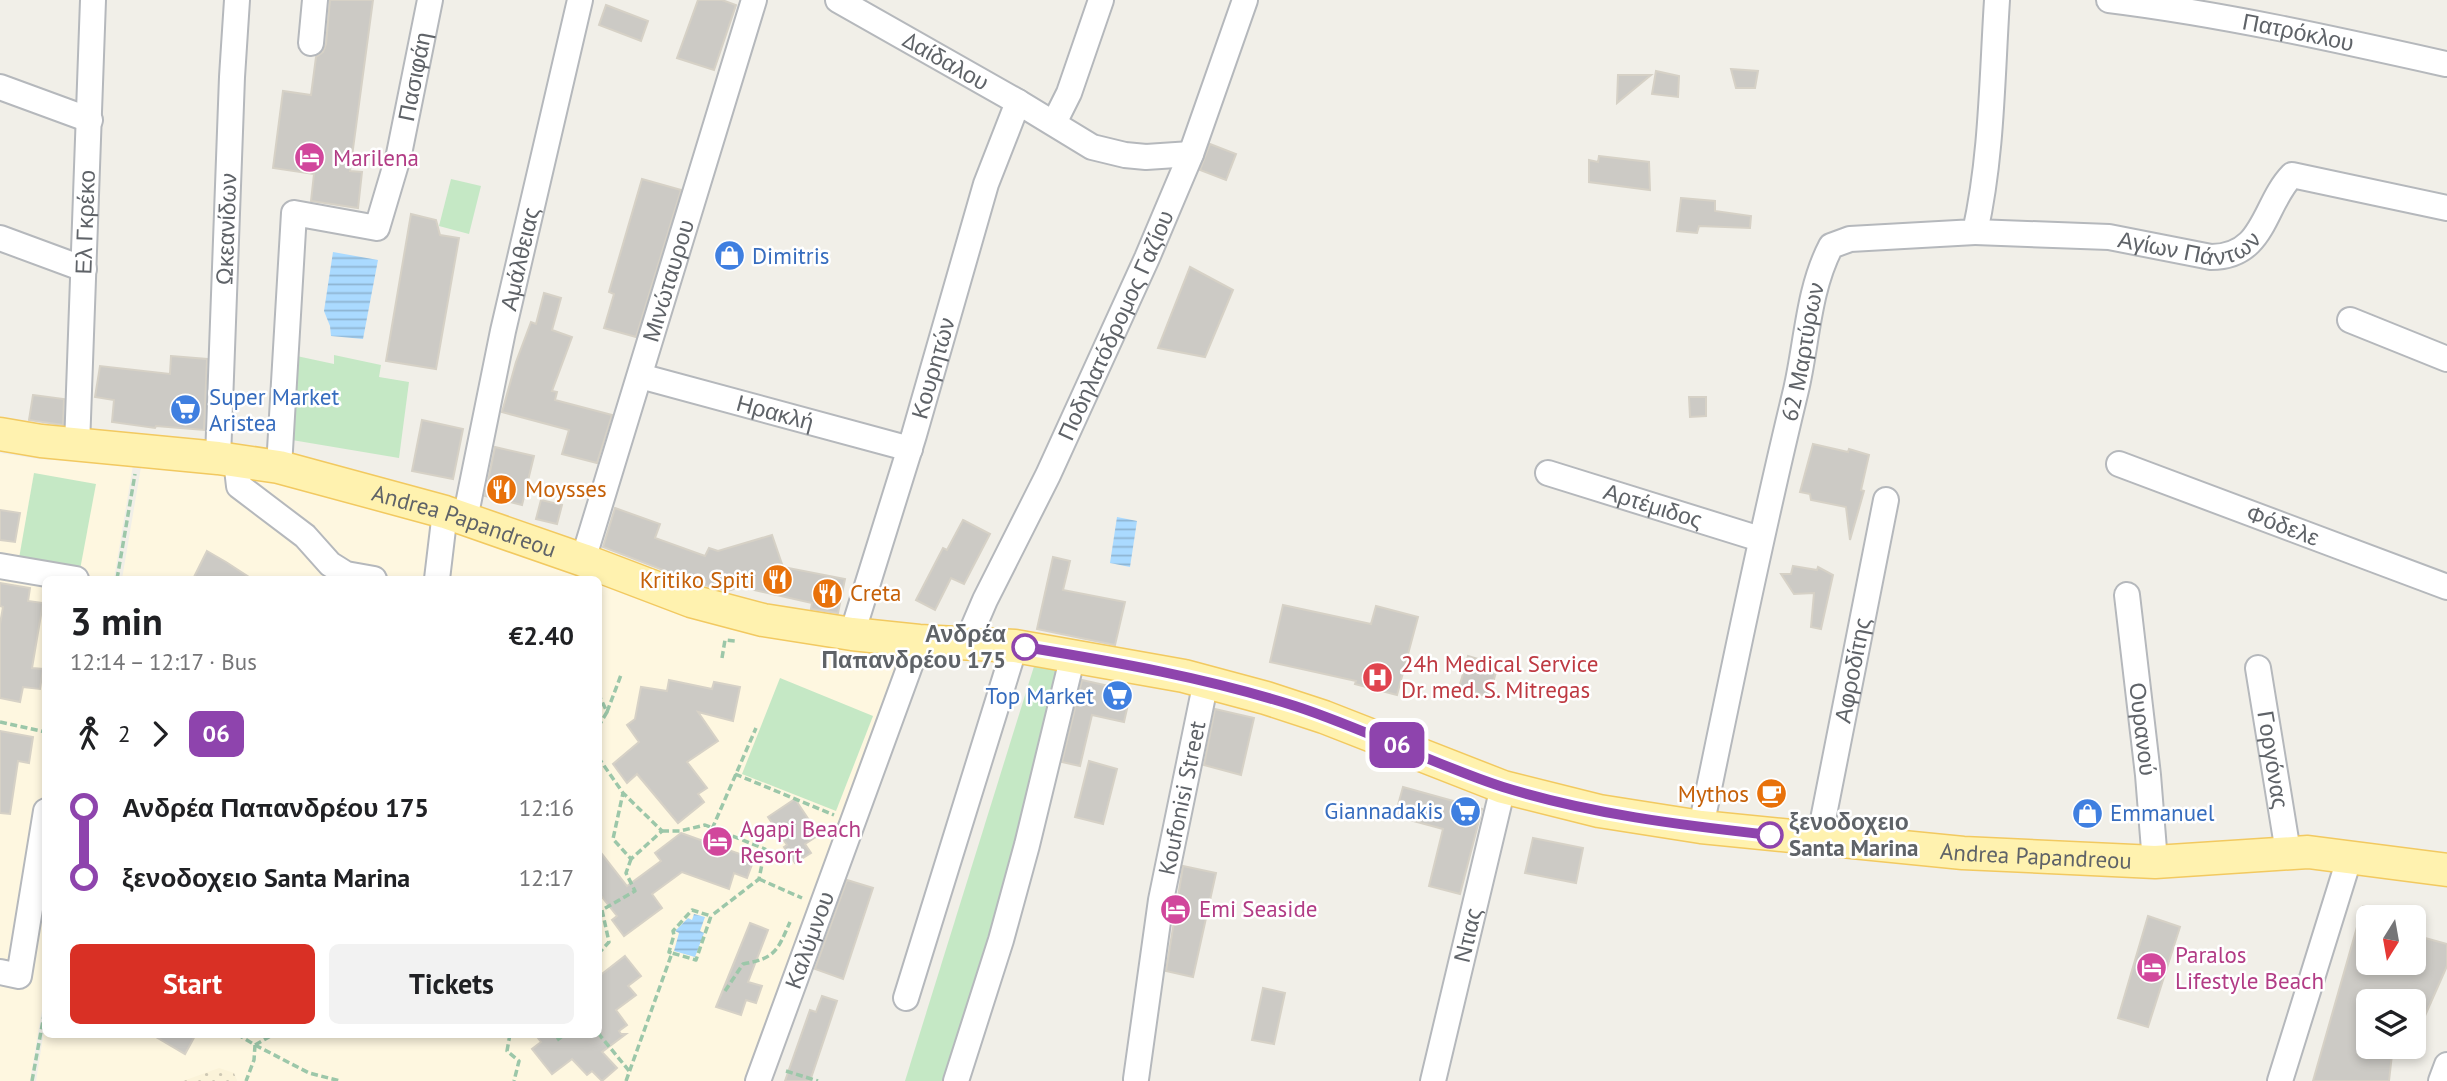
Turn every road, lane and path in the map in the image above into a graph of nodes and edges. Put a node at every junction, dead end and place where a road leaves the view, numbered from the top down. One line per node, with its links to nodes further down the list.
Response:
1 (93, 0): 16 (street, Ελ Γκρέκο)
2 (237, 0): 30 (street, Ωκεανίδων)
3 (315, 0): 12 (street)
4 (430, 0): 32 (street, Πασιφάη)
5 (580, 0): 35 (street, Αμάλθειας)
6 (754, 0): 25 (street, Μινώταυρου)
7 (838, 0): 15 (street, Δαίδαλου)
8 (1101, 0): 17 (street)
9 (1245, 0): 18 (street, Ποδηλατόδρομος Γαζίου)
10 (1997, 0): 20 (street)
11 (2109, 0): 13 (street, Πατρόκλου)
12 (311, 43)
13 (2446, 64)
14 (0, 87): 16 (street)
15 (1018, 102): 17 (street, Δαίδαλου); 28 (street, Κουρητών)
16 (90, 120): 22 (street, Ελ Γκρέκο)
17 (1054, 123): 18 (street, Δαίδαλου)
18 (1191, 154): 47 (street, Ποδηλατόδρομος Γαζίου)
19 (2447, 208): 20 (street, Αγίων Πάντων)
20 (1975, 232): 36 (street, 62 Μαρτύρων)
21 (0, 239): 22 (street)
22 (84, 269): 27 (street, Ελ Γκρέκο)
23 (2350, 320): 24 (street)
24 (2447, 359)
25 (640, 376): 28 (street, Ηρακλή); 37 (street, Μινώταυρου)
26 (0, 434): 27 (main road, Andrea Papandreou)
27 (77, 446): 29 (main road, Andrea Papandreou)
28 (910, 449): 45 (street, Κουρητών)
29 (140, 452): 30 (main road, Andrea Papandreou); 40 (path)
30 (227, 459): 32 (main road, Andrea Papandreou); 41 (street, Ωκεανίδων)
31 (2119, 464): 43 (street, Φόδελε)
32 (279, 467): 35 (main road, Andrea Papandreou)
33 (1548, 473): 36 (street, Αρτέμιδος)
34 (1886, 500): 68 (street, Αφροδίτης)
35 (455, 516): 37 (main road, Andrea Papandreou); 42 (street, Αμάλθειας)
36 (1760, 539): 64 (street, 62 Μαρτύρων)
37 (583, 560): 45 (main road, Andrea Papandreou)
38 (0, 566): 39 (street)
39 (58, 576)
40 (118, 576)
41 (357, 576)
42 (439, 576)
43 (2447, 587)
44 (2127, 595): 72 (street, Ουρανού)
45 (852, 634): 46 (main road, Andrea Papandreou)
46 (919, 641): 47 (main road, Andrea Papandreou); 95 (street, Καλύμνου)
47 (967, 642): 48 (main road, Andrea Papandreou)
48 (1015, 646): 49 (main road, Andrea Papandreou); 84 (street)
49 (1073, 655): 52 (main road, Andrea Papandreou); 103 (street)
50 (2258, 668): 69 (street, Γοργόνας)
51 (621, 675): 54 (path)
52 (1206, 681): 61 (main road, Andrea Papandreou); 96 (street, Koufonisi Street)
53 (602, 701): 54 (path)
54 (607, 712): 55 (path)
55 (602, 720)
56 (0, 722): 58 (path)
57 (756, 728): 60 (path)
58 (42, 731)
59 (602, 763): 62 (path)
60 (736, 774): 63 (path); 65 (path)
61 (1503, 787): 64 (main road, Andrea Papandreou); 104 (street, Ντιας)
62 (623, 793): 66 (path); 71 (path)
63 (840, 817)
64 (1701, 827): 68 (main road, Andrea Papandreou)
65 (712, 829): 66 (path); 74 (path)
66 (662, 831): 71 (path)
67 (42, 835): 82 (street)
68 (1819, 840): 72 (main road, Andrea Papandreou)
69 (2288, 852): 70 (main road, Andrea Papandreou); 72 (main road, Andrea Papandreou)
70 (2350, 856): 73 (main road, Andrea Papandreou); 105 (street)
71 (631, 859): 76 (path)
72 (2155, 862)
73 (2447, 870)
74 (759, 879): 75 (path); 78 (path)
75 (808, 901)
76 (602, 910)
77 (602, 910): 80 (path)
78 (711, 916): 81 (path); 81 (path)
79 (791, 919): 83 (path)
80 (602, 950)
81 (672, 953): 94 (path)
82 (0, 972)
83 (725, 991)
84 (906, 998)
85 (42, 1028): 97 (path)
86 (244, 1038): 92 (path)
87 (267, 1038): 92 (path)
88 (509, 1038): 100 (path)
89 (560, 1038): 91 (path)
90 (602, 1038): 94 (path)
91 (557, 1040)
92 (255, 1045): 98 (path); 99 (path)
93 (2447, 1065): 106 (street)
94 (630, 1072): 101 (path)
95 (761, 1072): 102 (path)
96 (1136, 1079)
97 (33, 1081)
98 (246, 1081)
99 (340, 1081)
100 (514, 1081)
101 (626, 1081)
102 (818, 1081)
103 (956, 1081)
104 (1433, 1081)
105 (2280, 1081)
106 (2441, 1081)

